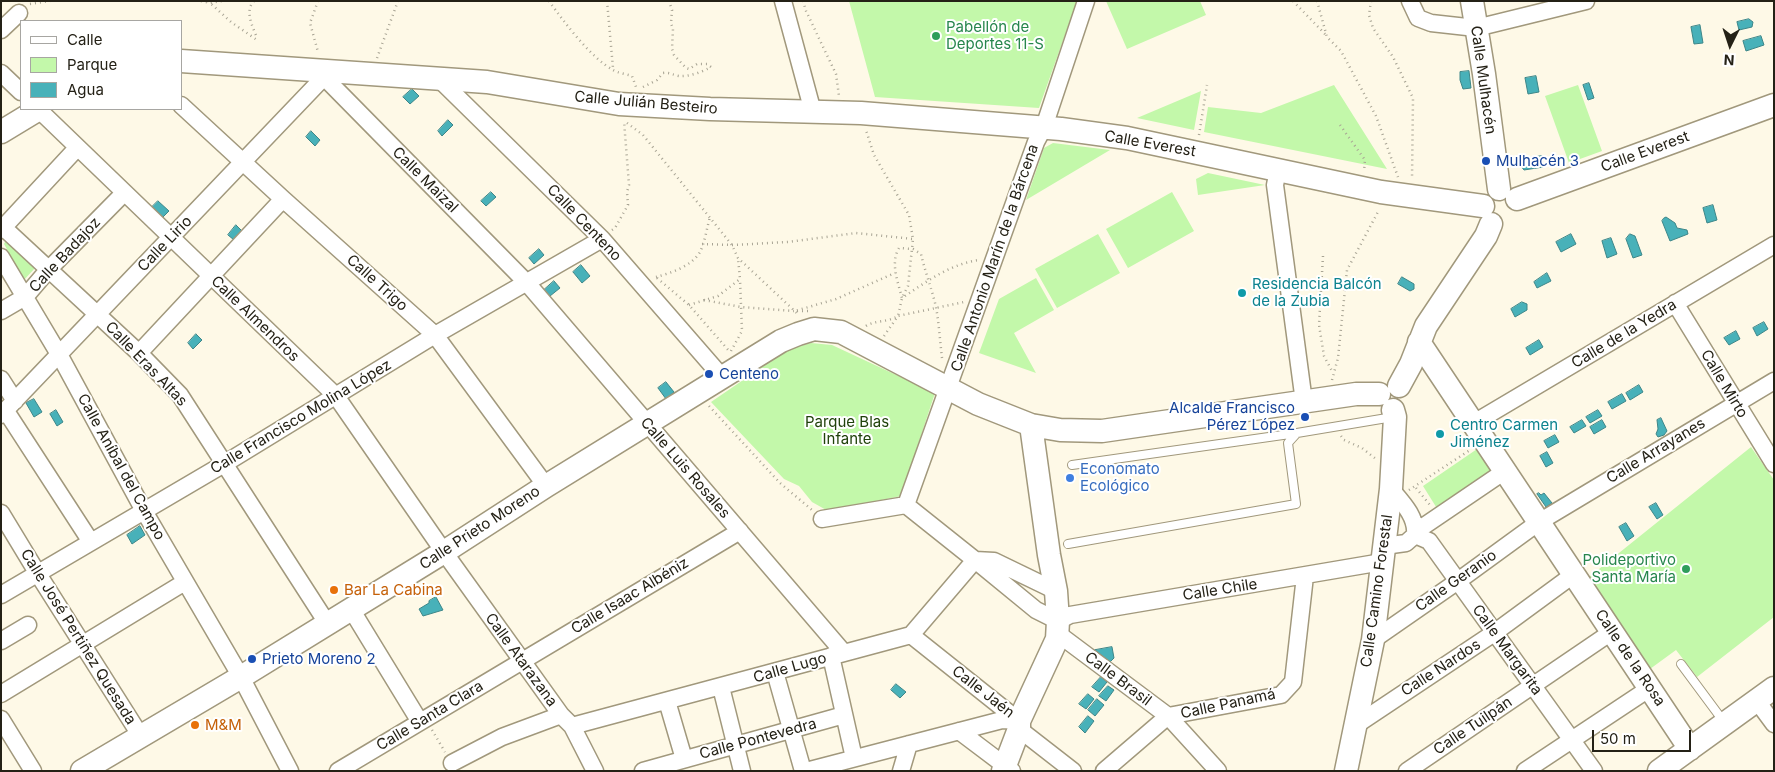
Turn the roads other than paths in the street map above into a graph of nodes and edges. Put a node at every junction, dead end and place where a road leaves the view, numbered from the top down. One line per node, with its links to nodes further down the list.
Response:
1 (783, 1): 21 (street)
2 (1086, 1): 23 (street, Calle Antonio Marín de la Bárcena)
3 (1410, 1): 7 (street)
4 (1472, 1): 7 (street, Calle Mulhacén)
5 (1586, 1): 7 (street)
6 (23, 10): 8 (street)
7 (1476, 28): 29 (street, Calle Mulhacén)
8 (1, 30)
9 (182, 48): 11 (street, Calle Julián Besteiro)
10 (182, 61): 11 (street, Calle Julián Besteiro)
11 (323, 68): 13 (street, Calle Julián Besteiro); 14 (street, Calle Julián Besteiro); 26 (street, Calle Lirio); 39 (street, Calle Maizal)
12 (1, 73): 15 (street)
13 (438, 78): 14 (street, Calle Julián Besteiro); 34 (street, Calle Centeno)
14 (481, 82): 21 (street, Calle Julián Besteiro)
15 (20, 91)
16 (1774, 105): 29 (street, Calle Everest)
17 (182, 106): 26 (street, Calle Trigo)
18 (20, 107): 22 (street)
19 (37, 110): 24 (street)
20 (40, 110): 25 (street, Calle Almendros)
21 (813, 112): 23 (street, Calle Everest)
22 (1, 119)
23 (1044, 127): 27 (street, Calle Everest); 51 (street, Calle Antonio Marín de la Bárcena)
24 (1, 132)
25 (77, 148): 28 (street, Calle Almendros); 32 (street)
26 (243, 162): 30 (street, Calle Trigo); 33 (street, Calle Lirio)
27 (1278, 170): 31 (street, Calle Everest); 53 (street)
28 (124, 193): 33 (street, Calle Almendros); 37 (street, Calle Badajoz)
29 (1508, 194): 31 (street, Calle Camino Forestal)
30 (283, 199): 38 (street); 44 (street, Calle Trigo)
31 (1487, 215): 45 (street, Calle Camino Forestal)
32 (2, 229): 37 (street, Calle Eras Altas)
33 (171, 238): 38 (street, Calle Almendros); 43 (street, Calle Lirio)
34 (602, 239): 39 (street, Calle Francisco Molina López); 48 (street, Calle Centeno)
35 (1774, 245): 41 (street, Calle de la Yedra)
36 (1, 257): 40 (street, Calle Aníbal del Campo)
37 (49, 269): 40 (street, Calle Badajoz); 43 (street, Calle Eras Altas)
38 (210, 275): 46 (street); 52 (street, Calle Almendros)
39 (527, 283): 44 (street, Calle Francisco Molina López); 57 (street, Calle Luis Rosales)
40 (25, 297): 42 (street, Calle Badajoz); 47 (street, Calle Aníbal del Campo)
41 (1675, 303): 55 (street, Calle Mirto); 59 (street, Calle de la Yedra)
42 (1, 311)
43 (97, 315): 46 (street, Calle Eras Altas); 47 (street, Calle Lirio)
44 (435, 335): 52 (street, Calle Francisco Molina López); 65 (street, Calle Trigo)
45 (1419, 342): 54 (street, Calle Camino Forestal); 59 (street, Calle de la Rosa)
46 (139, 353): 61 (street, Calle Eras Altas)
47 (60, 356): 56 (street, Calle Lirio); 68 (street, Calle Aníbal del Campo)
48 (722, 377): 51 (street, Calle Prieto Moreno); 57 (street, Calle Prieto Moreno)
49 (1, 379): 56 (street)
50 (1774, 381): 55 (street, Calle Arrayanes)
51 (945, 388): 58 (street); 66 (street)
52 (336, 396): 61 (street, Calle Francisco Molina López); 76 (street, Calle Almendros)
53 (1304, 402): 54 (street); 58 (street)
54 (1391, 402): 60 (lane); 67 (street, Calle Camino Forestal)
55 (1736, 403): 62 (street, Calle Mirto); 71 (street, Calle Arrayanes)
56 (7, 409): 74 (street)
57 (647, 424): 65 (street, Calle Prieto Moreno); 72 (street, Calle Luis Rosales)
58 (1031, 425): 84 (street)
59 (1480, 431): 64 (street, Calle de la Rosa)
60 (1297, 433): 63 (lane); 75 (lane)
61 (224, 464): 68 (street, Calle Francisco Molina López); 87 (street, Calle Eras Altas)
62 (1774, 464)
63 (1072, 465)
64 (1505, 471): 71 (street, Calle de la Rosa); 73 (street)
65 (546, 486): 76 (street, Calle Prieto Moreno)
66 (906, 505): 70 (street); 78 (street, Calle Brasil)
67 (1403, 505): 73 (street, Calle Margarita); 77 (street, Calle Camino Forestal)
68 (144, 511): 74 (street, Calle Francisco Molina López); 83 (street, Calle Aníbal del Campo)
69 (1, 513): 79 (street, Calle José Pertiñez Quesada)
70 (822, 519)
71 (1539, 522): 80 (street, Calle de la Rosa); 82 (street, Calle Geranio)
72 (740, 531): 96 (street, Calle Luis Rosales); 97 (street, Calle Isaac Albéniz)
73 (1416, 531): 77 (street); 82 (street, Calle Margarita)
74 (91, 542): 79 (street, Calle Francisco Molina López)
75 (1068, 544)
76 (444, 552): 86 (street, Calle Prieto Moreno); 97 (street, Calle Atarazana)
77 (1383, 554): 81 (street, Calle Chile); 93 (street, Calle Camino Forestal)
78 (976, 560): 84 (street); 89 (street, Calle Brasil); 92 (street)
79 (38, 574): 85 (street, Calle Francisco Molina López); 95 (street, Calle José Pertiñez Quesada)
80 (1573, 575): 90 (street, Calle de la Rosa); 91 (street, Calle Nardos)
81 (1305, 576): 89 (street, Calle Chile); 108 (street, Calle Panamá)
82 (1458, 581): 91 (street, Calle Margarita); 93 (street, Calle Geranio)
83 (186, 582): 95 (street); 100 (street, Calle Aníbal del Campo)
84 (1056, 590): 89 (street)
85 (1, 594)
86 (351, 608): 87 (street, Calle Prieto Moreno); 110 (street)
87 (327, 623): 100 (street, Calle Prieto Moreno)
88 (28, 625): 94 (street)
89 (1058, 627): 108 (street, Calle Brasil); 114 (street)
90 (1613, 631): 101 (street, Calle Tuilpán); 103 (street, Calle de la Rosa)
91 (1494, 633): 101 (street, Calle Margarita); 115 (street, Calle Nardos)
92 (911, 635): 96 (street, Calle Lugo); 114 (street, Calle Jaén)
93 (1373, 640): 115 (street, Calle Camino Forestal)
94 (1, 641)
95 (83, 645): 104 (street); 118 (street, Calle José Pertiñez Quesada)
96 (837, 655): 99 (street, Calle Lugo); 107 (street)
97 (521, 660): 110 (street, Calle Santa Clara); 111 (street, Calle Atarazana)
98 (1681, 664): 112 (lane)
99 (775, 672): 102 (street, Calle Lugo); 116 (street)
100 (241, 676): 118 (street, Calle Prieto Moreno); 130 (street, Calle Aníbal del Campo)
101 (1533, 686): 119 (street, Calle Margarita); 140 (street, Calle Tuilpán)
102 (721, 687): 106 (street, Calle Lugo); 121 (street)
103 (1650, 688): 119 (street); 124 (street, Calle de la Rosa)
104 (1, 694)
105 (1766, 695): 112 (street); 113 (street)
106 (667, 701): 111 (street, Calle Lugo); 123 (street)
107 (844, 715): 116 (street, Calle Pontevedra); 122 (street)
108 (1168, 716): 137 (street, Calle Panamá); 138 (street, Calle Brasil)
109 (1, 719): 128 (street)
110 (423, 720): 131 (street, Calle Santa Clara)
111 (566, 721): 125 (street, Calle Lugo); 127 (street, Calle Atarazana)
112 (1725, 724): 124 (street)
113 (1774, 724)
114 (1019, 725): 117 (street); 126 (street); 136 (street, Calle Jaén)
115 (1356, 725): 139 (street, Calle Camino Forestal)
116 (791, 730): 121 (street, Calle Pontevedra); 134 (street)
117 (959, 731): 120 (street); 126 (street)
118 (140, 735): 129 (street, Calle Prieto Moreno)
119 (1573, 740): 141 (street); 142 (street, Calle Margarita)
120 (909, 744): 122 (street); 135 (street)
121 (736, 745): 123 (street, Calle Pontevedra); 133 (street)
122 (854, 758): 134 (street)
123 (684, 759): 132 (street, Calle Pontevedra)
124 (1687, 759): 143 (street)
125 (452, 764)
126 (1007, 769)
127 (593, 770)
128 (34, 771)
129 (82, 771)
130 (290, 771)
131 (338, 771)
132 (644, 771)
133 (742, 771)
134 (805, 771)
135 (901, 771)
136 (1073, 771)
137 (1104, 771)
138 (1218, 771)
139 (1346, 771)
140 (1407, 771)
141 (1525, 771)
142 (1594, 771)
143 (1659, 771)

